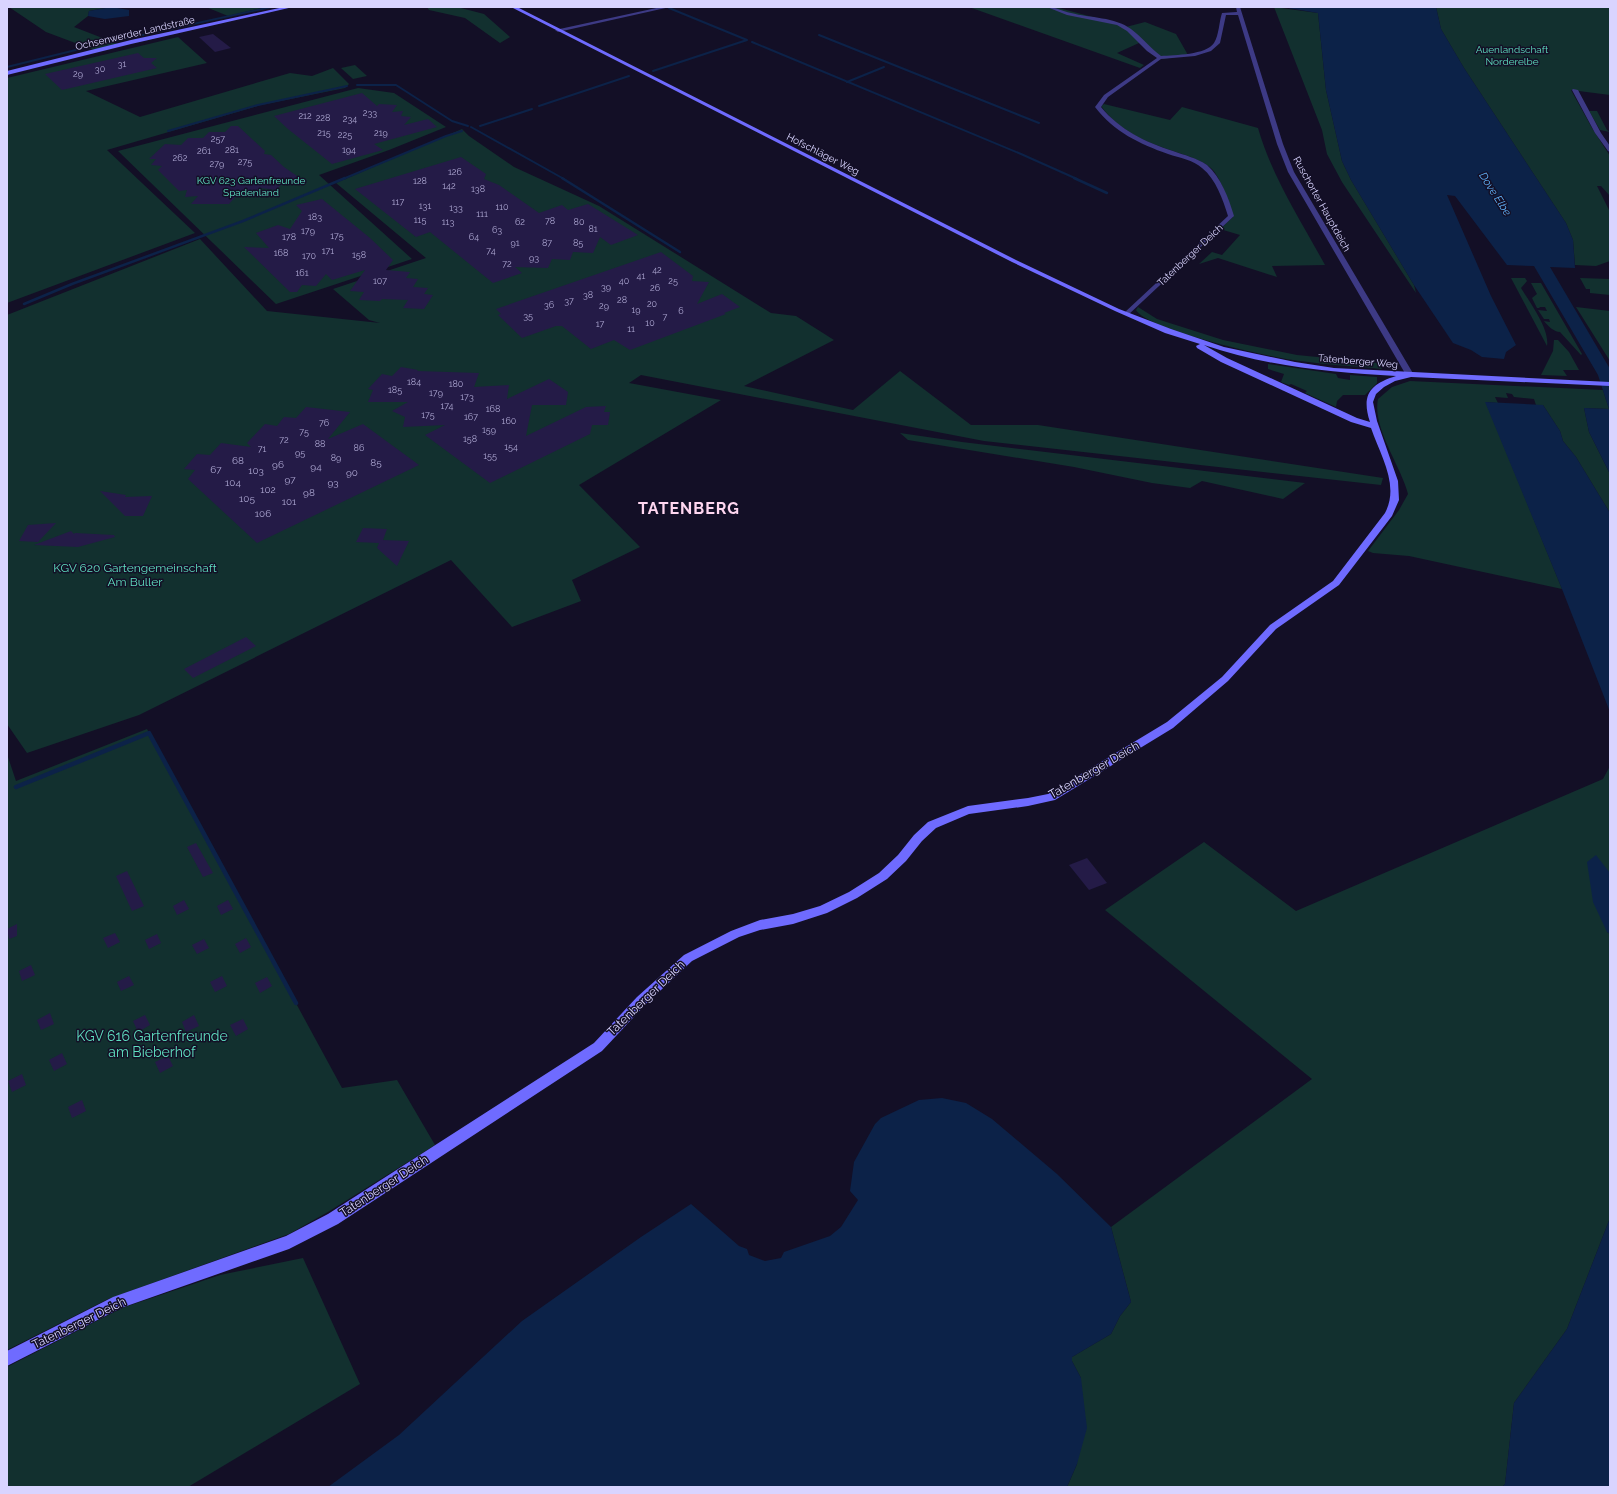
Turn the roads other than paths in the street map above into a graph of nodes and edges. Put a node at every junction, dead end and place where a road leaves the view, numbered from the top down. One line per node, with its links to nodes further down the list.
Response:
1 (291, 7): 8 (street, Ochsenwerder Landstraße)
2 (513, 7): 6 (street, Hofschläger Weg)
3 (668, 7): 6 (street)
4 (1050, 7): 7 (street)
5 (1239, 10): 7 (street, Tatenberger Deich); 13 (street, Ruschorter Hauptdeich)
6 (558, 30): 11 (street, Hofschläger Weg)
7 (1160, 58): 11 (street, Tatenberger Deich)
8 (7, 73)
9 (1575, 90): 10 (street)
10 (1610, 150)
11 (1126, 314): 12 (street, Tatenberger Weg)
12 (1190, 339): 13 (street, Tatenberger Weg); 15 (street)
13 (1410, 375): 14 (street, Tatenberger Weg); 15 (street, Tatenberger Deich)
14 (1610, 384)
15 (1374, 426): 16 (street, Tatenberger Deich)
16 (7, 1358)

